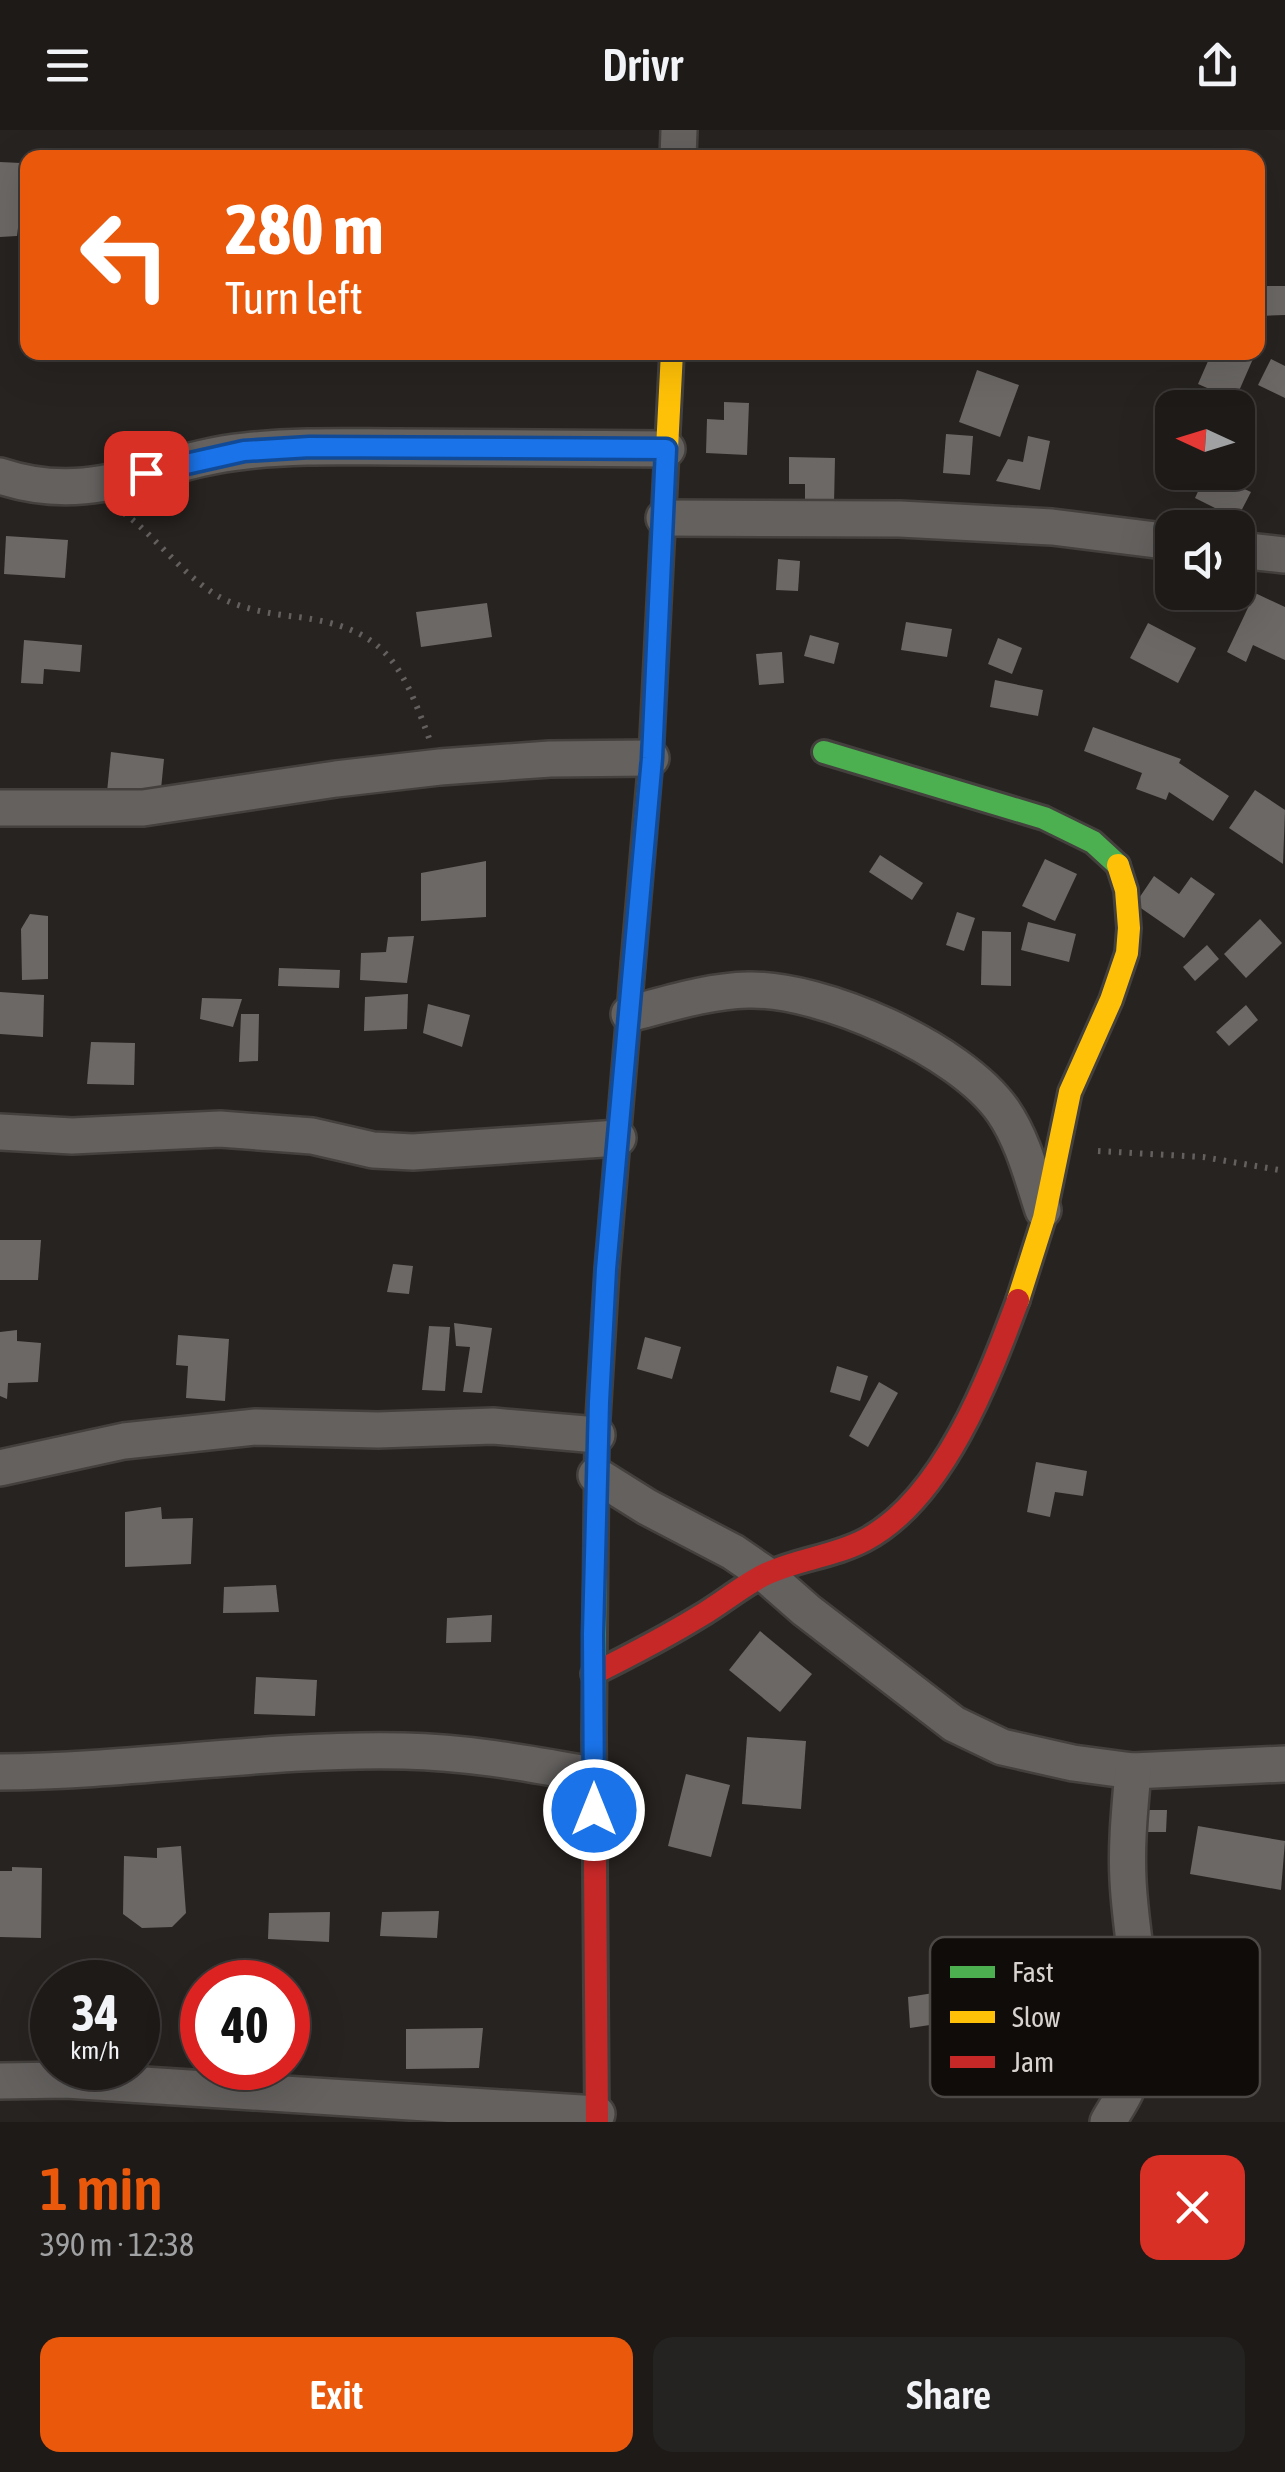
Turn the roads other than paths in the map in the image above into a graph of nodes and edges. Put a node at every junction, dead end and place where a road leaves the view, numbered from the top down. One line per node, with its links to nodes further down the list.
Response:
1 (672, 360): 2 (street)
2 (666, 449): 3 (street); 4 (street)
3 (0, 476)
4 (664, 518): 5 (street); 9 (street)
5 (1155, 540)
6 (1255, 552): 7 (street)
7 (1285, 555)
8 (824, 752): 14 (street)
9 (652, 758): 10 (street); 11 (street)
10 (0, 808)
11 (629, 1014): 13 (street); 14 (street)
12 (0, 1132): 13 (street)
13 (618, 1138): 15 (street)
14 (1045, 1216): 18 (street)
15 (597, 1435): 16 (street); 17 (street)
16 (0, 1468)
17 (596, 1475): 18 (street); 19 (street)
18 (766, 1574): 19 (street); 21 (street)
19 (593, 1674): 23 (street)
20 (1285, 1764): 21 (street)
21 (1134, 1771): 24 (street)
22 (0, 1772): 23 (street)
23 (593, 1774): 27 (street)
24 (1132, 1937)
25 (0, 2082): 27 (street)
26 (1122, 2097): 28 (street)
27 (597, 2118)
28 (1108, 2122)

